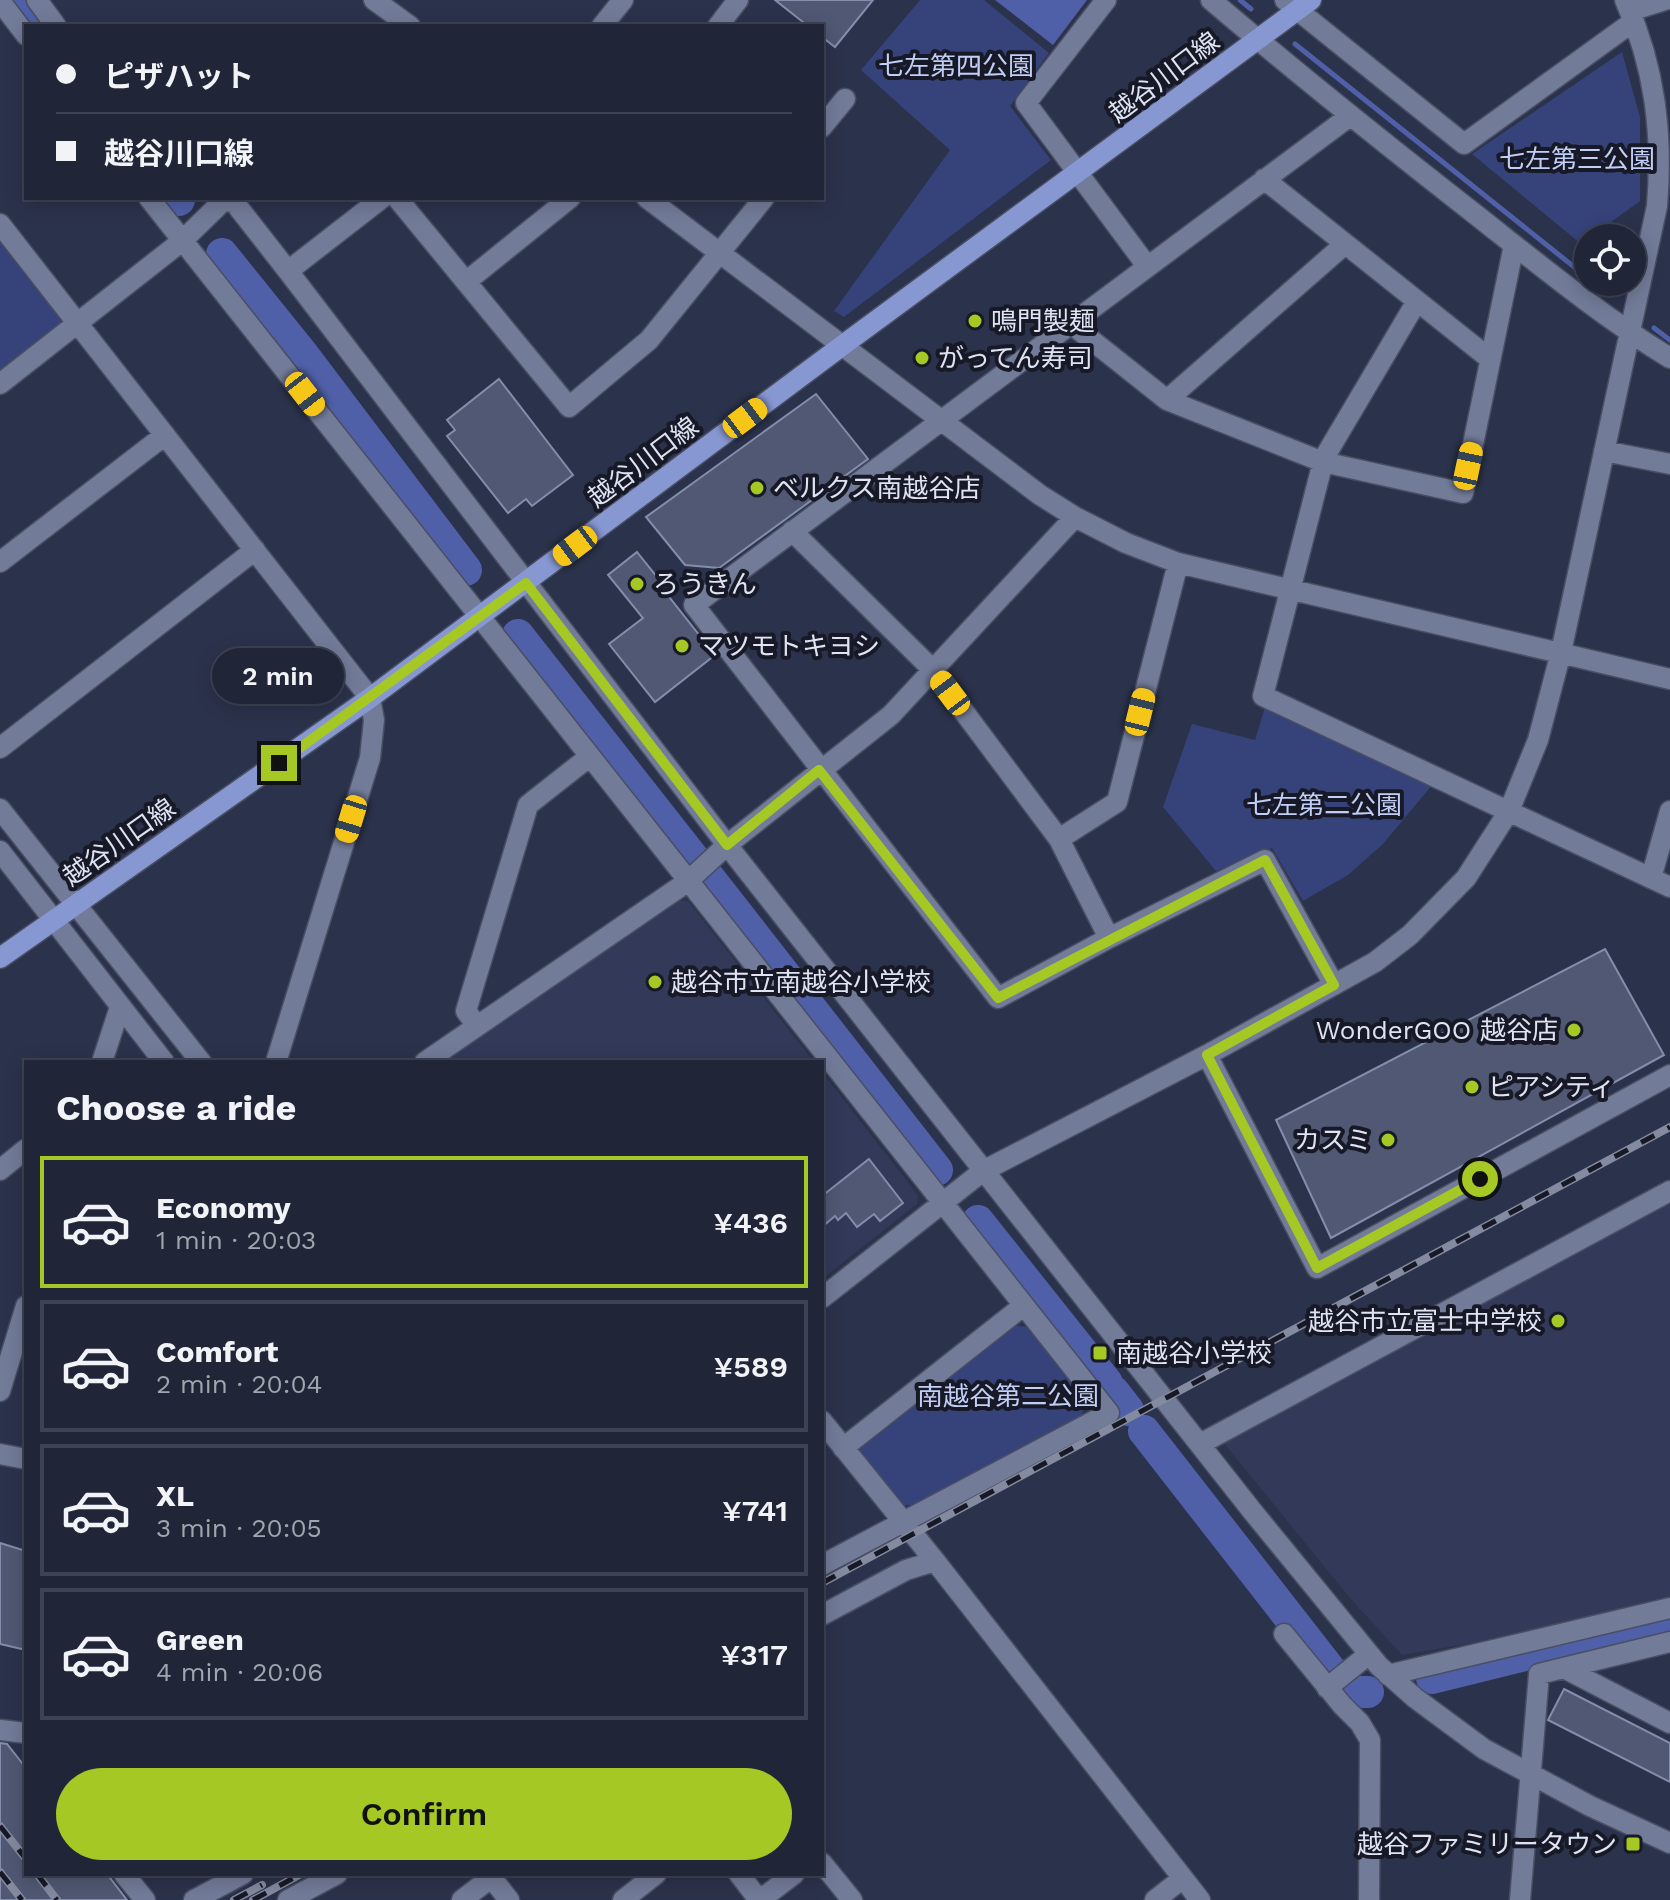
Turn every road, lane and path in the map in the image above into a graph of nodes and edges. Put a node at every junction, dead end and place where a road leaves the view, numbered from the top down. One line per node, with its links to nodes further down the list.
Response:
1 (37, 0): 11 (street)
2 (374, 0): 12 (street)
3 (623, 0): 13 (street)
4 (738, 0): 14 (street)
5 (1106, 0): 20 (street)
6 (1211, 0): 16 (street)
7 (1665, 0): 10 (street)
8 (0, 1): 15 (street)
9 (1298, 3): 10 (street); 16 (main road, 越谷川口線)
10 (1630, 11): 28 (street)
11 (55, 24)
12 (407, 24)
13 (604, 24)
14 (720, 24)
15 (24, 32)
16 (1258, 40): 18 (street); 20 (main road, 越谷川口線)
17 (845, 99): 19 (street)
18 (1350, 116): 21 (street); 32 (street)
19 (824, 125)
20 (1078, 173): 34 (street); 41 (main road, 越谷川口線)
21 (1264, 179): 31 (street); 34 (street)
22 (151, 200): 30 (street)
23 (379, 200): 35 (street)
24 (399, 200): 36 (street)
25 (568, 200): 36 (street)
26 (650, 200): 33 (street)
27 (762, 200): 33 (street)
28 (1664, 206): 40 (street)
29 (0, 224): 38 (street)
30 (182, 241): 35 (street); 38 (street); 58 (street)
31 (1345, 244): 37 (street); 45 (street)
32 (1514, 245): 40 (street); 43 (street)
33 (719, 253): 36 (street); 41 (street)
34 (1147, 266): 39 (street)
35 (288, 271): 56 (street)
36 (467, 281)
37 (1417, 301): 43 (street); 49 (street)
38 (78, 323): 44 (street); 47 (street)
39 (1070, 323): 45 (street); 46 (street)
40 (1629, 333): 42 (street); 48 (street)
41 (843, 345): 46 (street); 56 (main road, 越谷川口線)
42 (1670, 358)
43 (1490, 359): 49 (street)
44 (0, 384)
45 (1167, 400): 49 (street)
46 (940, 420): 51 (street); 52 (street)
47 (165, 435): 53 (street); 54 (street)
48 (1604, 451): 50 (street); 59 (street)
49 (1323, 462): 57 (street)
50 (1670, 464)
51 (1075, 517): 55 (street); 60 (street)
52 (792, 531): 60 (street); 65 (street)
53 (255, 550): 62 (street); 63 (street)
54 (0, 562)
55 (1178, 563): 57 (street); 69 (street)
56 (526, 583): 58 (main road, 越谷川口線); 70 (street)
57 (1292, 590): 59 (street); 67 (street)
58 (480, 617): 62 (main road, 越谷川口線); 64 (street)
59 (1561, 652): 61 (street); 67 (street)
60 (932, 669): 65 (street); 69 (street)
61 (1670, 679)
62 (370, 698): 75 (main road, 越谷川口線); 86 (street)
63 (0, 748)
64 (589, 757): 73 (street); 81 (street)
65 (819, 770): 70 (street); 77 (street)
66 (0, 809): 75 (street)
67 (1509, 811): 72 (street); 79 (street)
68 (1670, 811): 72 (street)
69 (1059, 839): 77 (street)
70 (727, 845): 73 (street); 91 (street)
71 (0, 851): 76 (street)
72 (1651, 878): 74 (street)
73 (687, 882): 81 (street); 93 (street)
74 (1670, 887)
75 (76, 904): 76 (main road, 越谷川口線); 85 (street)
76 (54, 920): 78 (main road, 越谷川口線); 80 (street)
77 (1109, 938): 79 (street)
78 (0, 958)
79 (1334, 985): 82 (street)
80 (120, 1007): 83 (street); 84 (street)
81 (477, 1026): 87 (street)
82 (1207, 1055): 88 (street); 91 (street)
83 (103, 1060)
84 (162, 1060)
85 (199, 1060)
86 (277, 1060)
87 (428, 1060)
88 (1670, 1075)
89 (24, 1151): 90 (street)
90 (0, 1170)
91 (983, 1171): 93 (street); 99 (street)
92 (1670, 1191): 99 (street)
93 (941, 1204): 94 (street); 95 (street)
94 (824, 1296)
95 (1023, 1306): 100 (street); 103 (street)
96 (24, 1313): 97 (street)
97 (0, 1391)
98 (824, 1424): 100 (street)
99 (1200, 1444): 110 (street)
100 (843, 1448): 103 (street)
101 (0, 1454): 102 (street)
102 (24, 1459)
103 (903, 1522): 104 (street); 105 (street)
104 (935, 1561): 107 (street); 127 (street)
105 (824, 1564)
106 (1670, 1608): 112 (street)
107 (824, 1614)
108 (1284, 1634): 113 (street)
109 (1670, 1642): 111 (street)
110 (1369, 1654): 112 (street); 113 (street)
111 (1566, 1669): 114 (street); 117 (street)
112 (1391, 1677): 117 (street)
113 (1327, 1688): 138 (street)
114 (1670, 1723)
115 (0, 1730): 116 (street)
116 (24, 1733)
117 (1529, 1775): 118 (street); 139 (street)
118 (1670, 1843)
119 (824, 1865): 135 (street)
120 (126, 1876): 128 (street)
121 (239, 1876): 129 (street)
122 (333, 1876): 130 (street)
123 (653, 1876): 133 (street)
124 (741, 1876): 134 (street)
125 (791, 1876): 134 (street)
126 (487, 1877): 131 (street); 132 (street)
127 (1183, 1878): 136 (street); 137 (street)
128 (145, 1900)
129 (194, 1900)
130 (288, 1900)
131 (462, 1900)
132 (509, 1900)
133 (623, 1900)
134 (760, 1900)
135 (852, 1900)
136 (1155, 1900)
137 (1200, 1900)
138 (1369, 1900)
139 (1520, 1900)

